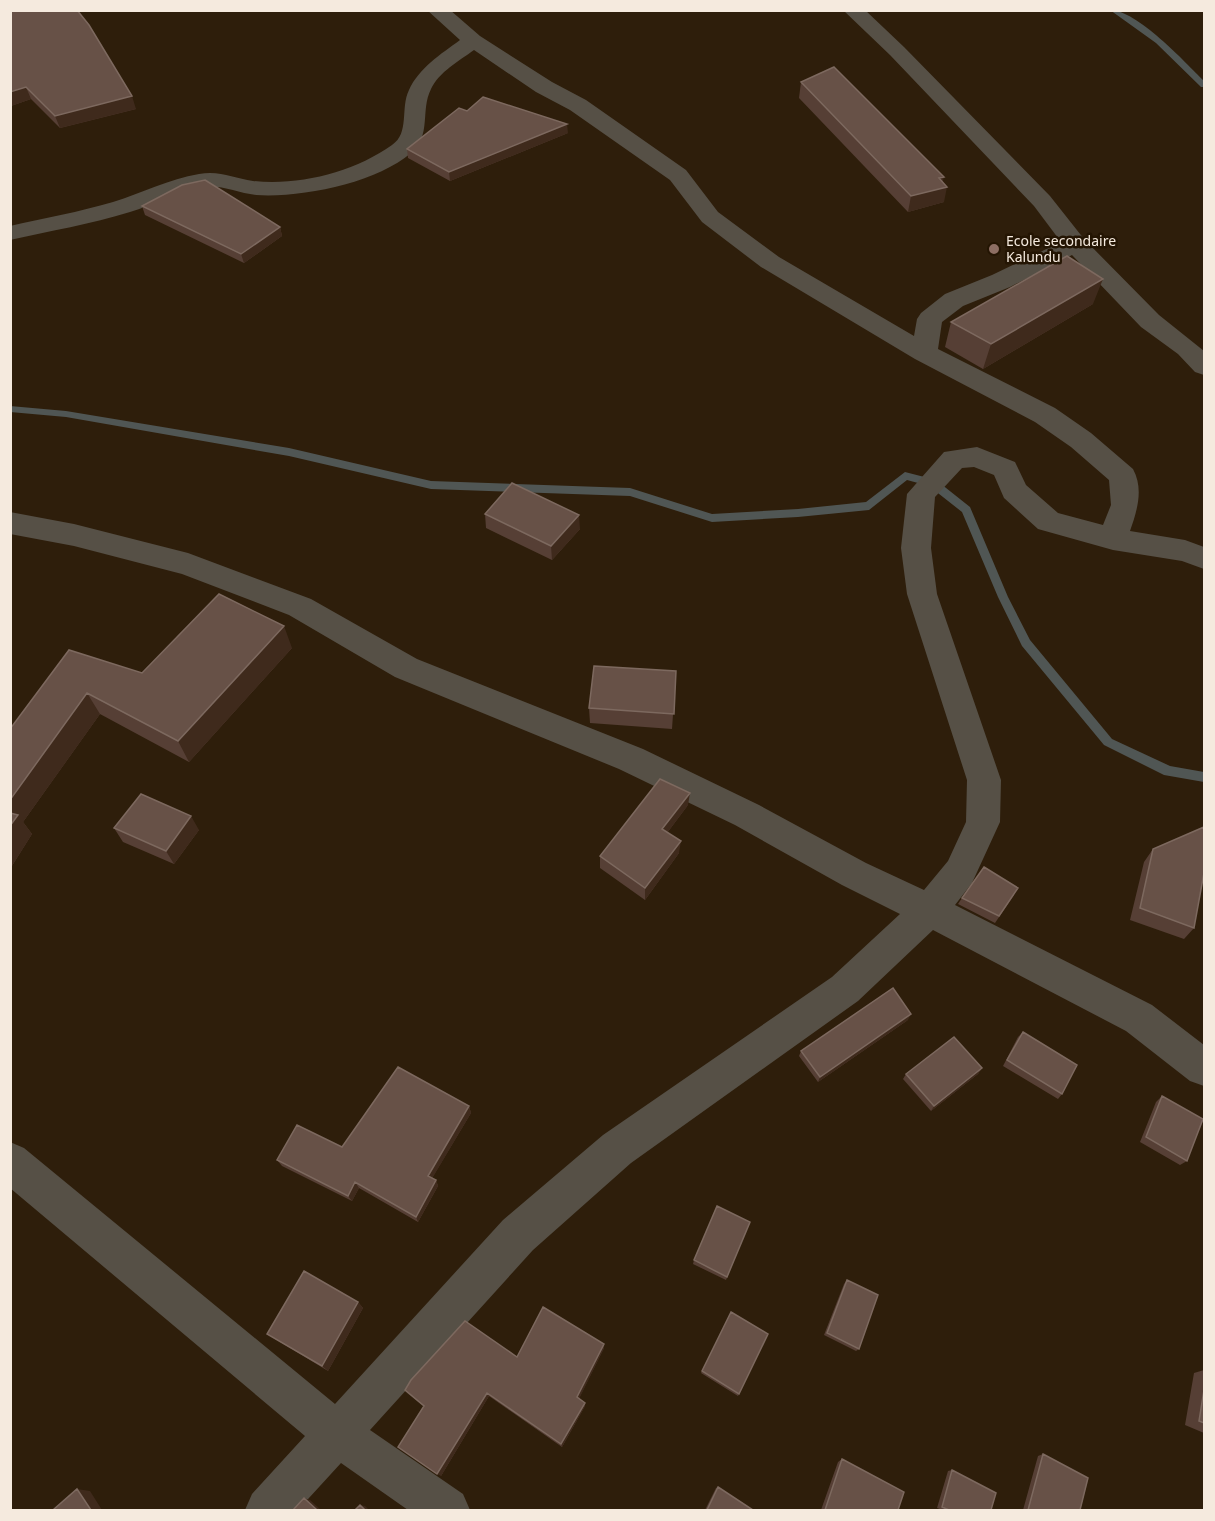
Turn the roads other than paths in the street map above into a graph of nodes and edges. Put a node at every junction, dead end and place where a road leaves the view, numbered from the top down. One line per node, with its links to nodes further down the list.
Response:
1 (436, 10): 3 (street)
2 (853, 10): 5 (street)
3 (473, 40): 4 (street); 6 (street)
4 (10, 233)
5 (1075, 244): 6 (street); 7 (street)
6 (924, 352): 9 (street)
7 (1204, 366)
8 (10, 523): 11 (street)
9 (1113, 539): 10 (street); 11 (street)
10 (1204, 558)
11 (929, 910): 12 (street); 14 (street)
12 (1204, 1068)
13 (10, 1162): 14 (street)
14 (337, 1434): 15 (street); 16 (street)
15 (268, 1510)
16 (447, 1510)

